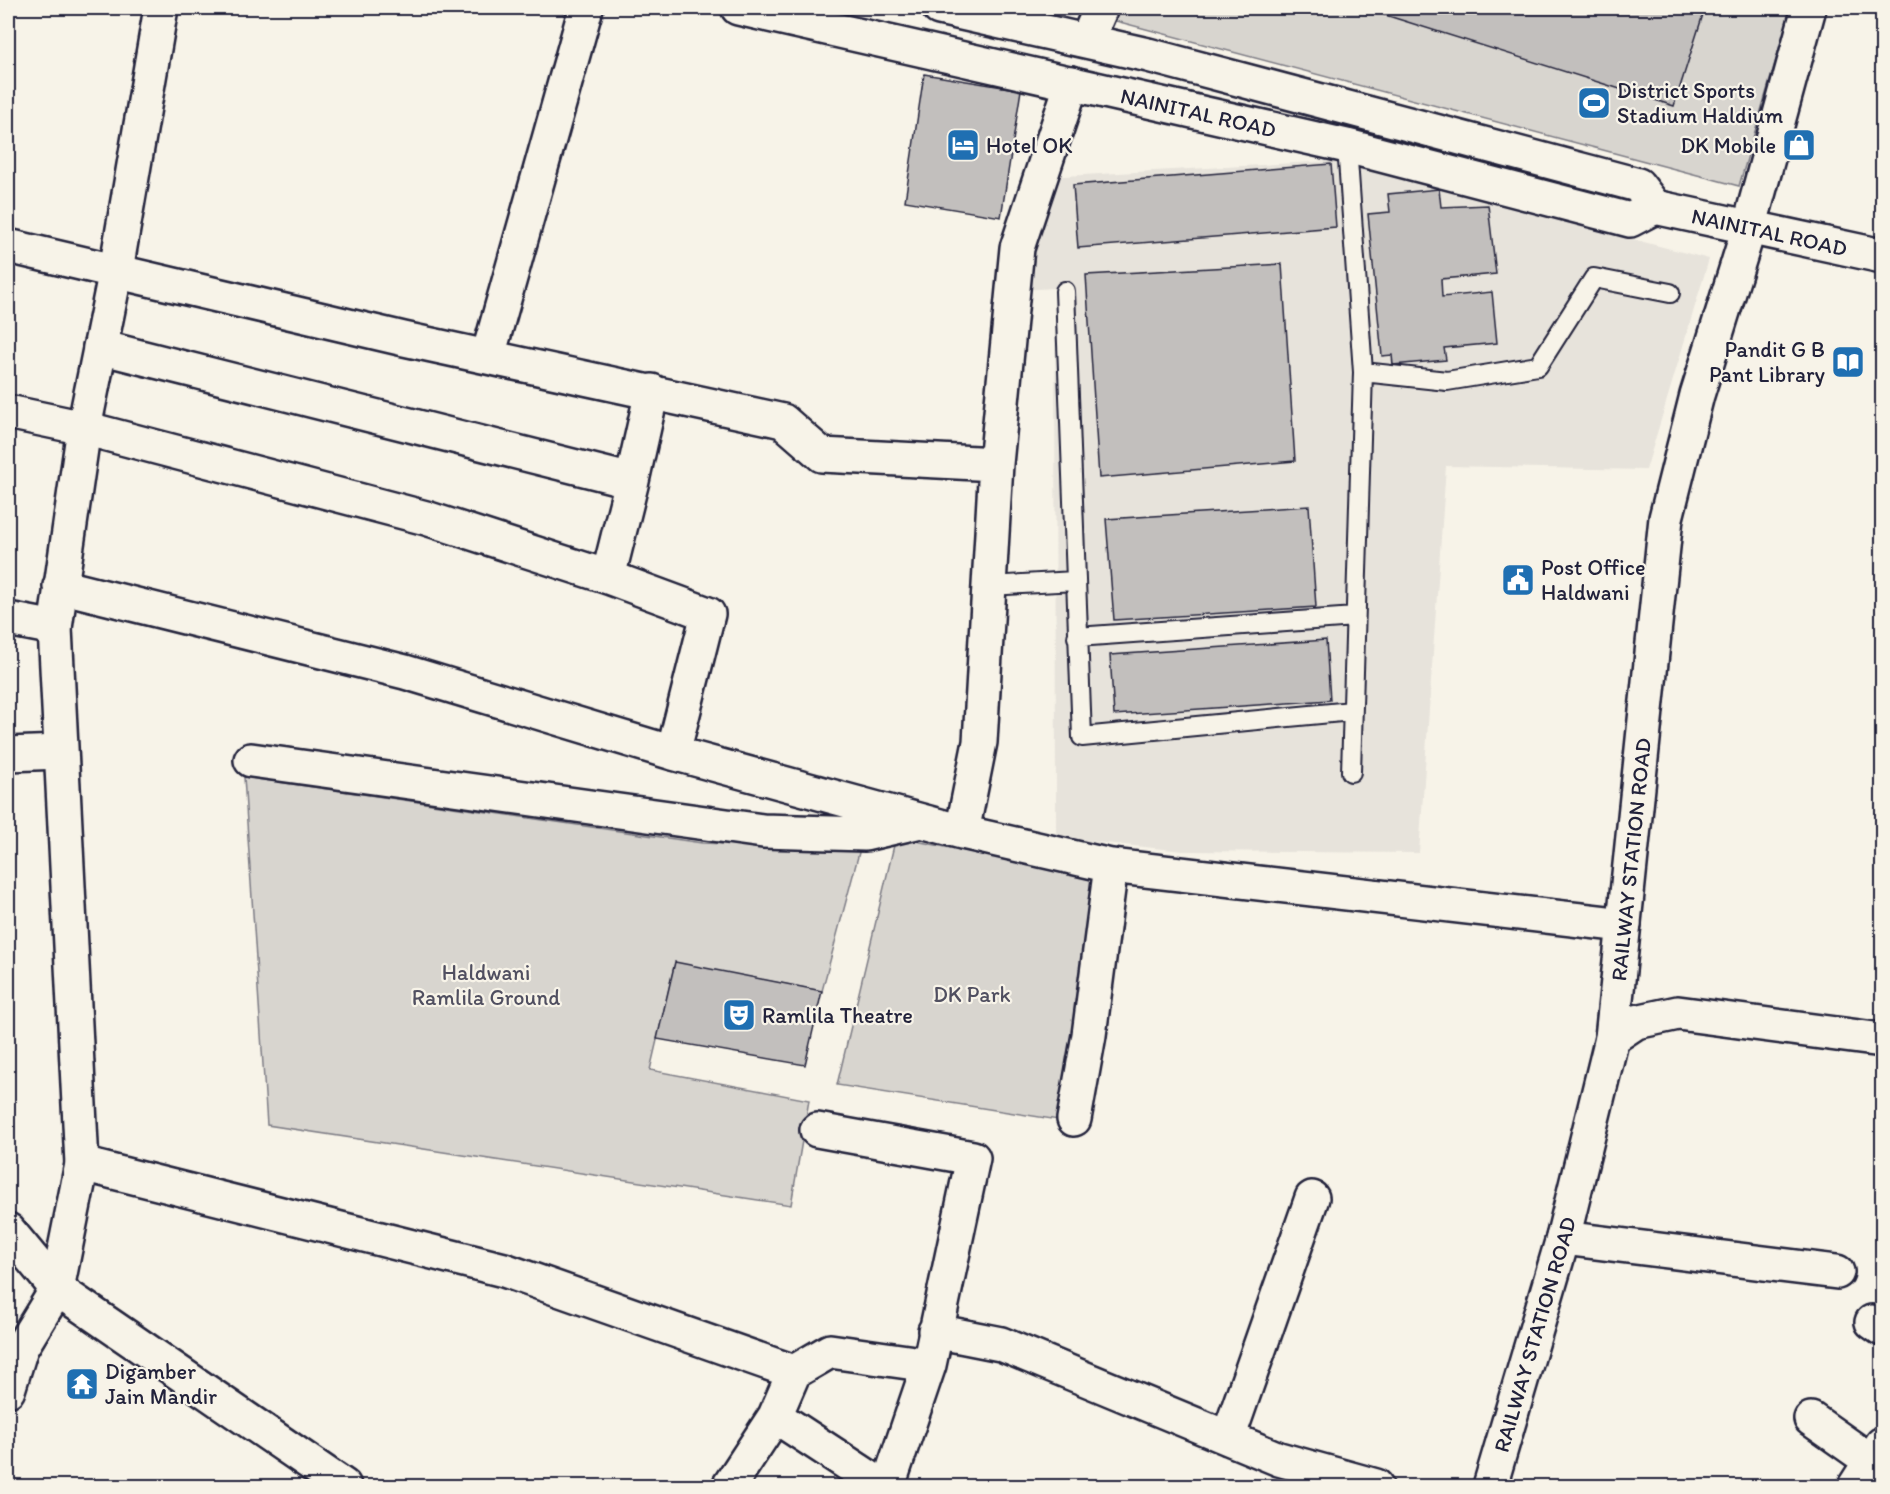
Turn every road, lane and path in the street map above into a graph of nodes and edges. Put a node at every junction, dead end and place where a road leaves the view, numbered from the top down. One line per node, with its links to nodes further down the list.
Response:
1 (161, 8): 14 (main road)
2 (586, 8): 18 (main road)
3 (738, 8): 8 (main road, NAINITAL ROAD)
4 (939, 8): 7 (main road, NAINITAL ROAD)
5 (1101, 8): 7 (main road)
6 (1809, 8): 11 (main road, RAILWAY STATION ROAD)
7 (1087, 40): 8 (main road); 10 (main road, NAINITAL ROAD)
8 (1072, 83): 9 (main road, NAINITAL ROAD); 23 (main road)
9 (1347, 146): 10 (main road, NAINITAL ROAD); 19 (lane)
10 (1655, 207): 11 (main road, NAINITAL ROAD)
11 (1749, 228): 13 (main road, NAINITAL ROAD); 42 (main road, RAILWAY STATION ROAD)
12 (8, 246): 14 (main road)
13 (1882, 256)
14 (116, 270): 17 (main road); 18 (main road)
15 (1065, 291): 26 (lane)
16 (1670, 293): 19 (lane)
17 (100, 347): 22 (main road); 24 (main road)
18 (488, 356): 20 (main road)
19 (1363, 372): 29 (lane)
20 (651, 391): 23 (main road); 24 (main road)
21 (8, 412): 22 (main road)
22 (84, 428): 25 (main road); 27 (main road)
23 (996, 464): 28 (main road)
24 (632, 481): 25 (main road)
25 (608, 577): 35 (main road)
26 (1075, 581): 28 (lane); 32 (lane)
27 (60, 586): 31 (main road); 35 (main road)
28 (989, 586): 40 (main road)
29 (1355, 617): 32 (lane); 33 (lane)
30 (8, 619): 31 (main road)
31 (55, 628): 34 (main road)
32 (1077, 637): 33 (lane)
33 (1352, 711): 38 (lane)
34 (60, 752): 36 (main road); 47 (main road)
35 (673, 753): 39 (main road)
36 (8, 754)
37 (251, 760): 39 (main road)
38 (1351, 772)
39 (926, 820): 40 (main road)
40 (962, 832): 41 (main road)
41 (1111, 866): 42 (main road); 45 (main road)
42 (1624, 925): 43 (main road, RAILWAY STATION ROAD)
43 (1612, 1038): 44 (main road); 50 (main road, RAILWAY STATION ROAD)
44 (1882, 1040)
45 (1074, 1119)
46 (817, 1130): 53 (main road)
47 (82, 1164): 52 (main road); 56 (main road)
48 (1312, 1198): 60 (main road)
49 (8, 1230): 52 (main road)
50 (1563, 1238): 51 (main road); 67 (main road, RAILWAY STATION ROAD)
51 (1837, 1272)
52 (57, 1289): 54 (main road); 62 (main road)
53 (935, 1331): 55 (main road); 60 (main road)
54 (14, 1350): 57 (main road)
55 (929, 1365): 56 (main road); 65 (main road)
56 (794, 1372): 58 (main road)
57 (8, 1390)
58 (775, 1416): 63 (main road); 64 (main road)
59 (1811, 1419): 61 (main road)
60 (1228, 1438): 66 (main road)
61 (1873, 1465)
62 (344, 1486)
63 (729, 1486)
64 (882, 1486)
65 (888, 1486)
66 (1376, 1486)
67 (1490, 1486)

